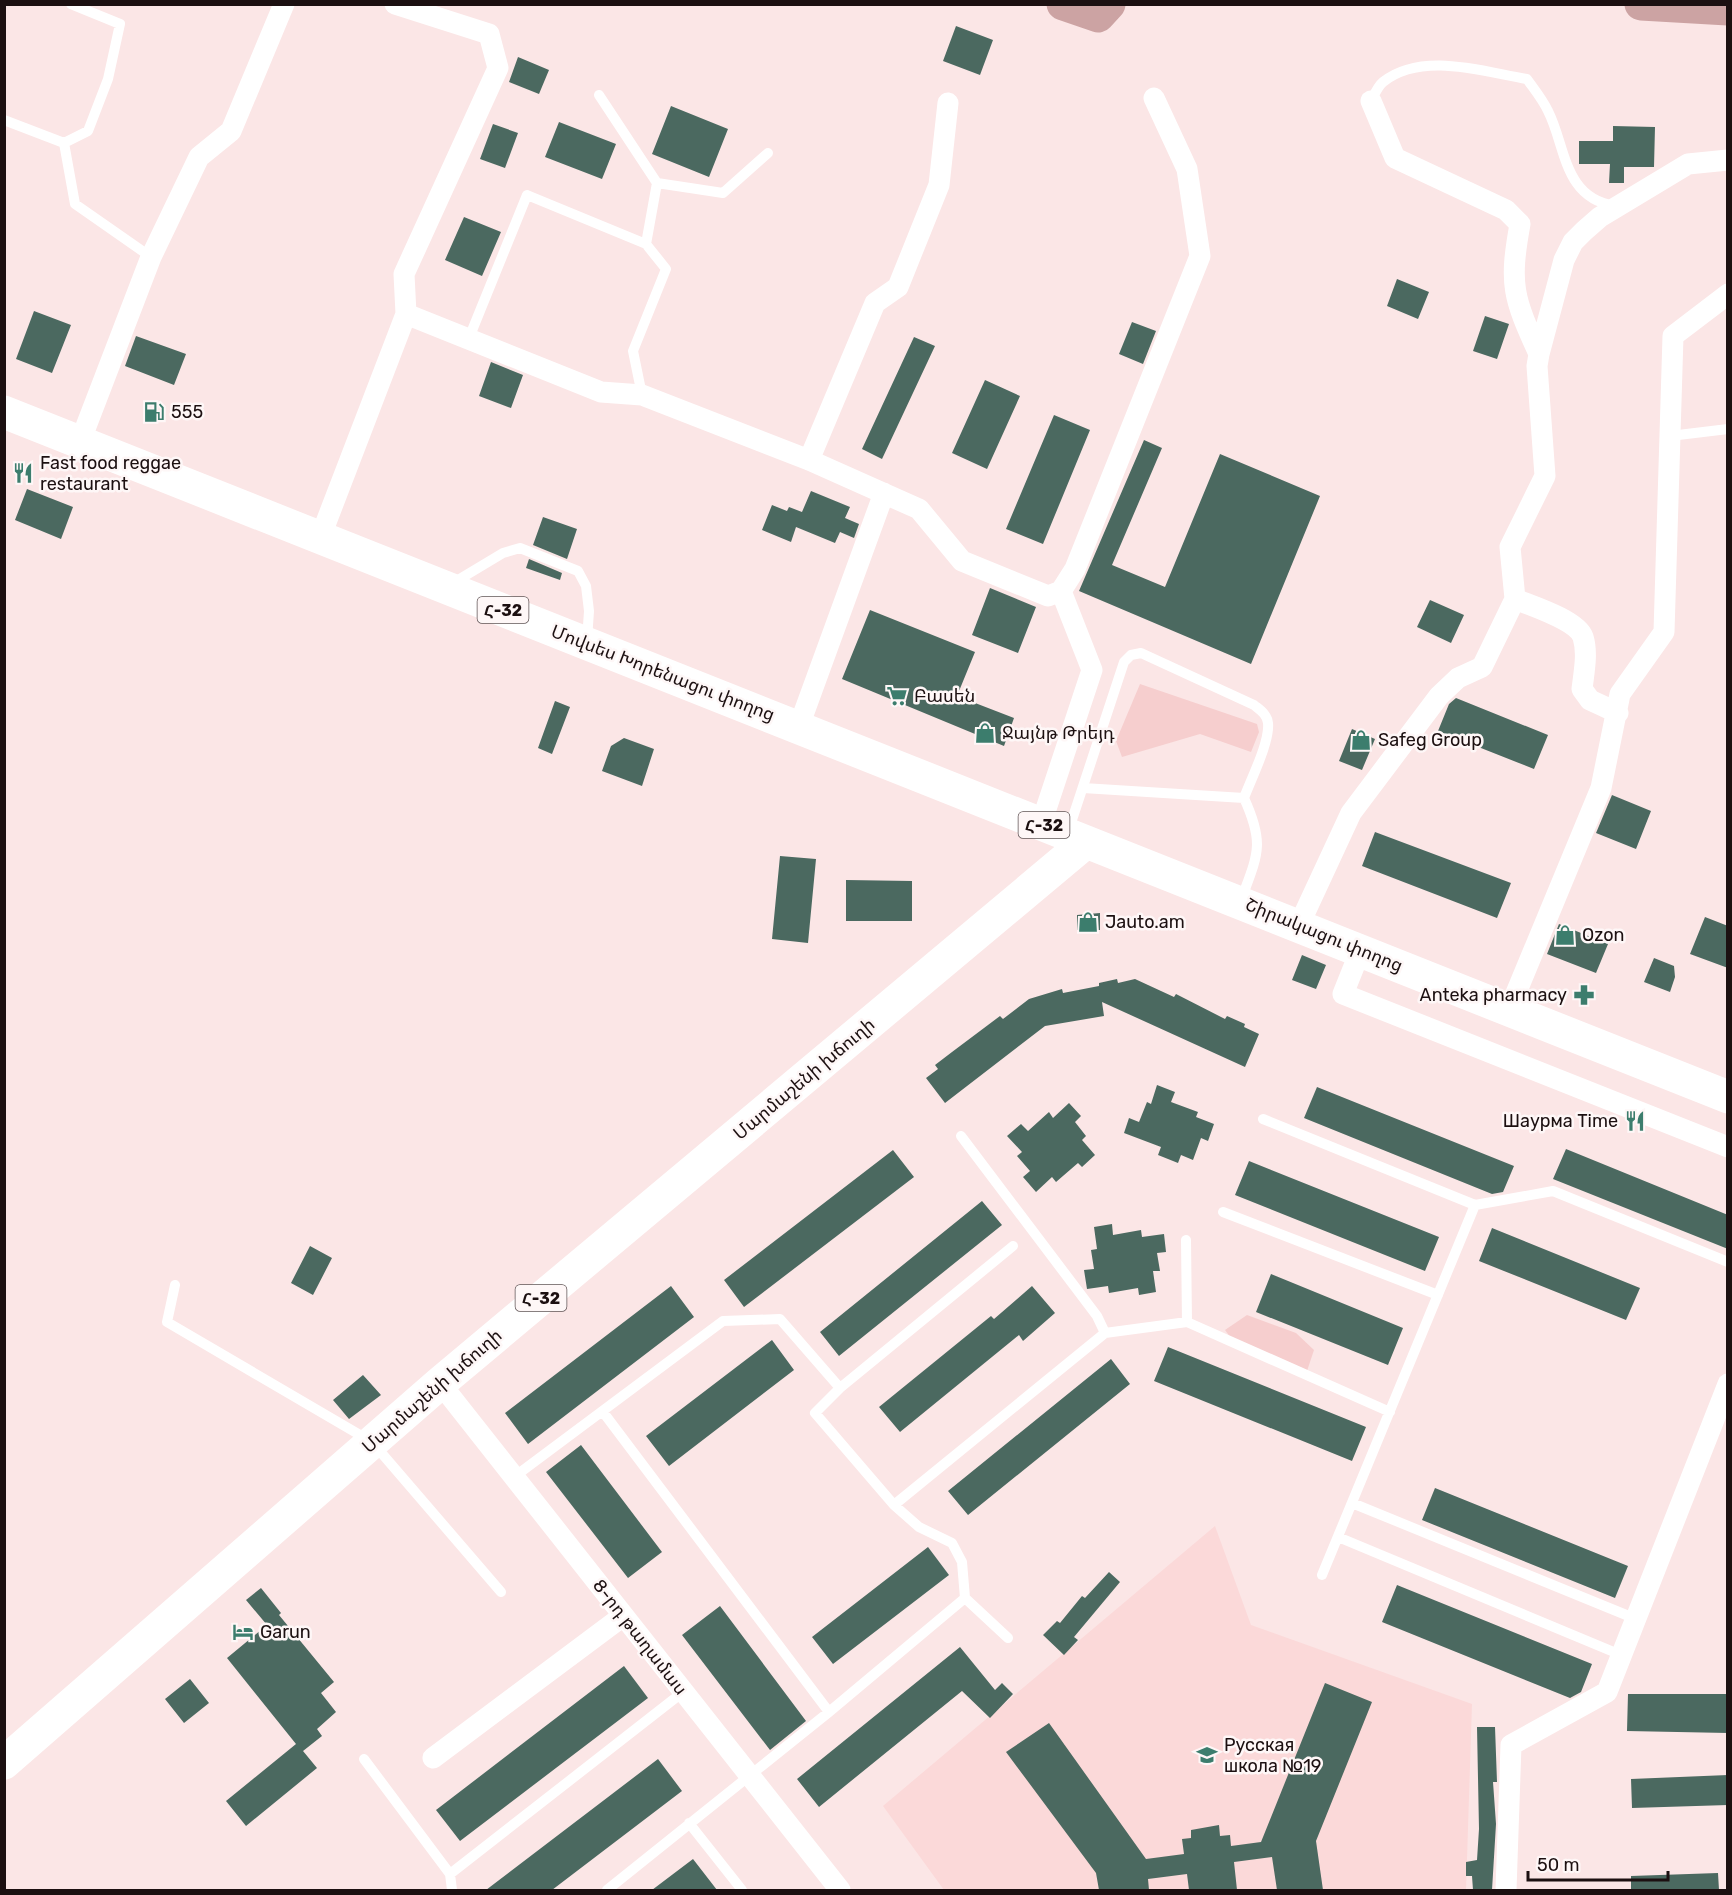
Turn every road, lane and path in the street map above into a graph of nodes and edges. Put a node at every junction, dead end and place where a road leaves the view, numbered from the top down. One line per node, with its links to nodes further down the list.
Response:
1 (71, 4): 9 (lane)
2 (285, 4): 15 (street)
3 (395, 4): 17 (street)
4 (599, 95): 12 (lane)
5 (1155, 98): 29 (street)
6 (1371, 101): 13 (lane); 19 (street)
7 (948, 103): 25 (street)
8 (4, 120): 9 (lane)
9 (64, 143): 15 (lane)
10 (768, 153): 12 (lane)
11 (1728, 160): 13 (street)
12 (657, 183): 14 (lane)
13 (1618, 206): 19 (street)
14 (646, 244): 18 (lane); 20 (lane)
15 (151, 258): 24 (street)
16 (1728, 294): 23 (street)
17 (406, 314): 18 (street); 27 (street)
18 (469, 338): 20 (street)
19 (1539, 354): 30 (street)
20 (642, 395): 25 (street)
21 (4, 412): 24 (main road, Մովսես Խորենացու փողոց / Հ-32)
22 (1728, 429): 23 (lane)
23 (1670, 436): 32 (street)
24 (80, 442): 27 (main road, Մովսես Խորենացու փողոց / Հ-32)
25 (809, 460): 26 (street)
26 (884, 493): 29 (street); 33 (street)
27 (320, 538): 28 (main road, Մովսես Խորենացու փողոց / Հ-32)
28 (446, 588): 31 (main road, Մովսես Խորենացու փողոց / Հ-32); 31 (lane)
29 (1061, 591): 36 (street)
30 (1515, 599): 32 (street); 38 (street)
31 (587, 643): 33 (main road, Մովսես Խորենացու փողոց / Հ-32)
32 (1618, 713): 40 (street)
33 (800, 726): 36 (main road, Մովսես Խորենացու փողոց / Հ-32)
34 (1083, 788): 35 (lane); 35 (lane); 36 (lane)
35 (1244, 798): 37 (lane)
36 (1064, 834): 37 (main road, Շիրակացու փողոց); 54 (main road, Մարմաշենի խճուղի / Հ-32)
37 (1240, 902): 38 (main road, Շիրակացու փողոց)
38 (1299, 925): 39 (main road, Շիրակացու փողոց)
39 (1361, 949): 40 (main road, Շիրակացու փողոց); 44 (street)
40 (1509, 1010): 41 (main road, Շիրակացու փողոց)
41 (1728, 1097)
42 (1263, 1119): 45 (lane)
43 (961, 1136): 53 (lane)
44 (1728, 1147)
45 (1475, 1205): 49 (lane); 51 (lane)
46 (1223, 1212): 51 (lane)
47 (1186, 1239): 52 (lane)
48 (1013, 1246): 56 (lane)
49 (1728, 1262)
50 (175, 1285): 59 (lane)
51 (1438, 1295): 58 (lane)
52 (1187, 1322): 53 (lane); 58 (lane)
53 (1105, 1333): 62 (lane)
54 (440, 1383): 59 (main road, Մարմաշենի խճուղի / Հ-32); 60 (street, 8-րդ թաղամաս)
55 (1728, 1384): 68 (street)
56 (840, 1388): 57 (lane); 62 (lane)
57 (603, 1412): 60 (lane); 72 (lane)
58 (1390, 1412): 61 (lane)
59 (372, 1443): 65 (lane); 75 (main road, Մարմաշենի խճուղի / Հ-32)
60 (514, 1477): 67 (street, 8-րդ թաղամաս)
61 (1352, 1503): 63 (lane); 68 (lane)
62 (894, 1505): 66 (lane)
63 (1338, 1537): 64 (lane); 70 (lane)
64 (1323, 1575)
65 (501, 1592)
66 (965, 1598): 69 (lane); 72 (lane)
67 (623, 1616): 71 (street, 8-րդ թաղամաս); 73 (street)
68 (1636, 1619): 70 (street)
69 (1008, 1638)
70 (1621, 1655): 83 (street)
71 (683, 1692): 76 (street, 8-րդ թաղամաս); 78 (lane)
72 (829, 1712): 76 (lane)
73 (434, 1758)
74 (364, 1759): 78 (lane)
75 (4, 1763)
76 (749, 1774): 77 (lane); 82 (street, 8-րդ թաղամաս)
77 (689, 1823): 80 (lane); 81 (lane)
78 (450, 1874): 79 (lane)
79 (452, 1890)
80 (607, 1890)
81 (742, 1890)
82 (840, 1890)
83 (1506, 1890)

